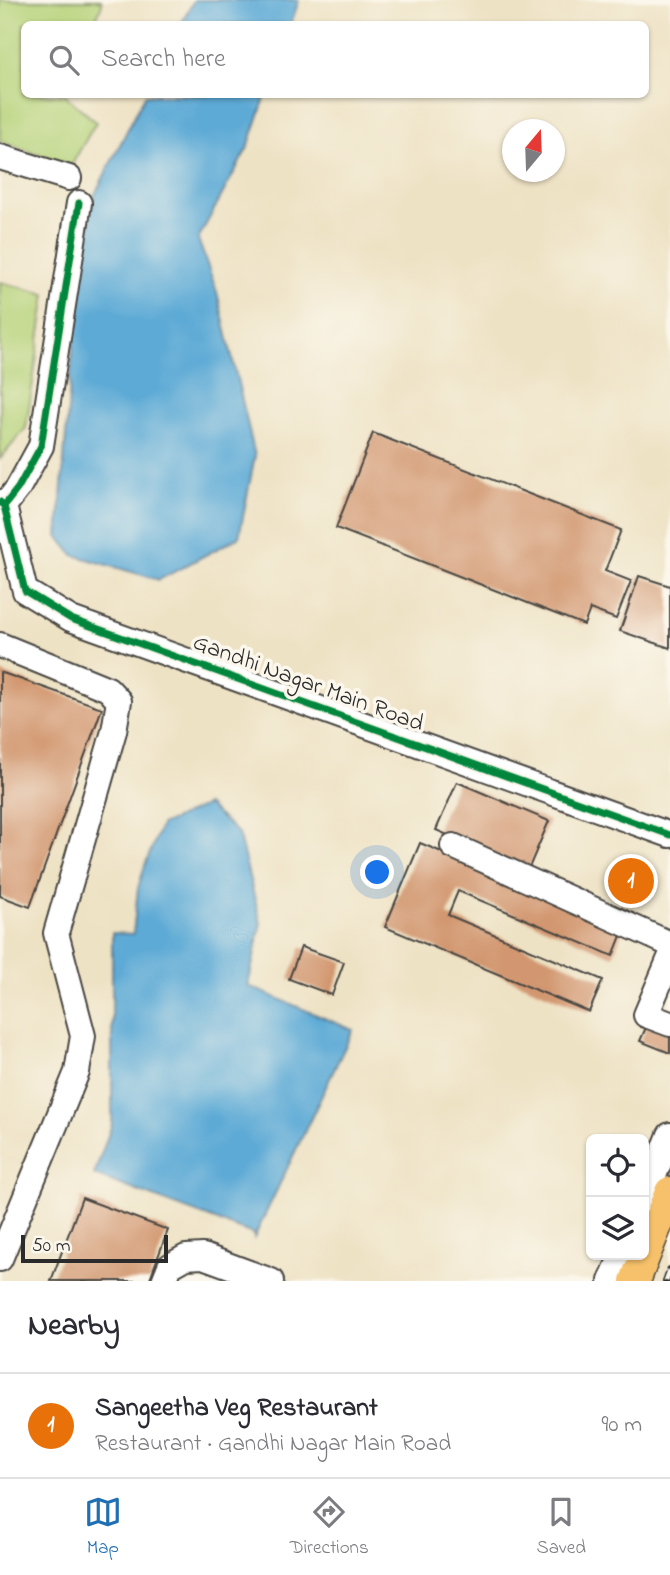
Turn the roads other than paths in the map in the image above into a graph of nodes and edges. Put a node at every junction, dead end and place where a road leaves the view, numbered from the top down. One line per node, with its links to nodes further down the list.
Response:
1 (0, 157): 2 (street)
2 (69, 178)
3 (79, 203): 4 (street)
4 (2, 504): 6 (street, Gandhi Nagar Main Road)
5 (0, 645): 14 (street)
6 (670, 835)
7 (453, 846): 8 (street)
8 (670, 944)
9 (670, 958): 10 (street)
10 (670, 1024)
11 (670, 1135): 13 (street)
12 (670, 1192): 19 (main road)
13 (646, 1197)
14 (0, 1259)
15 (620, 1260): 18 (street)
16 (164, 1281): 17 (street)
17 (271, 1281)
18 (611, 1281)
19 (635, 1281)

